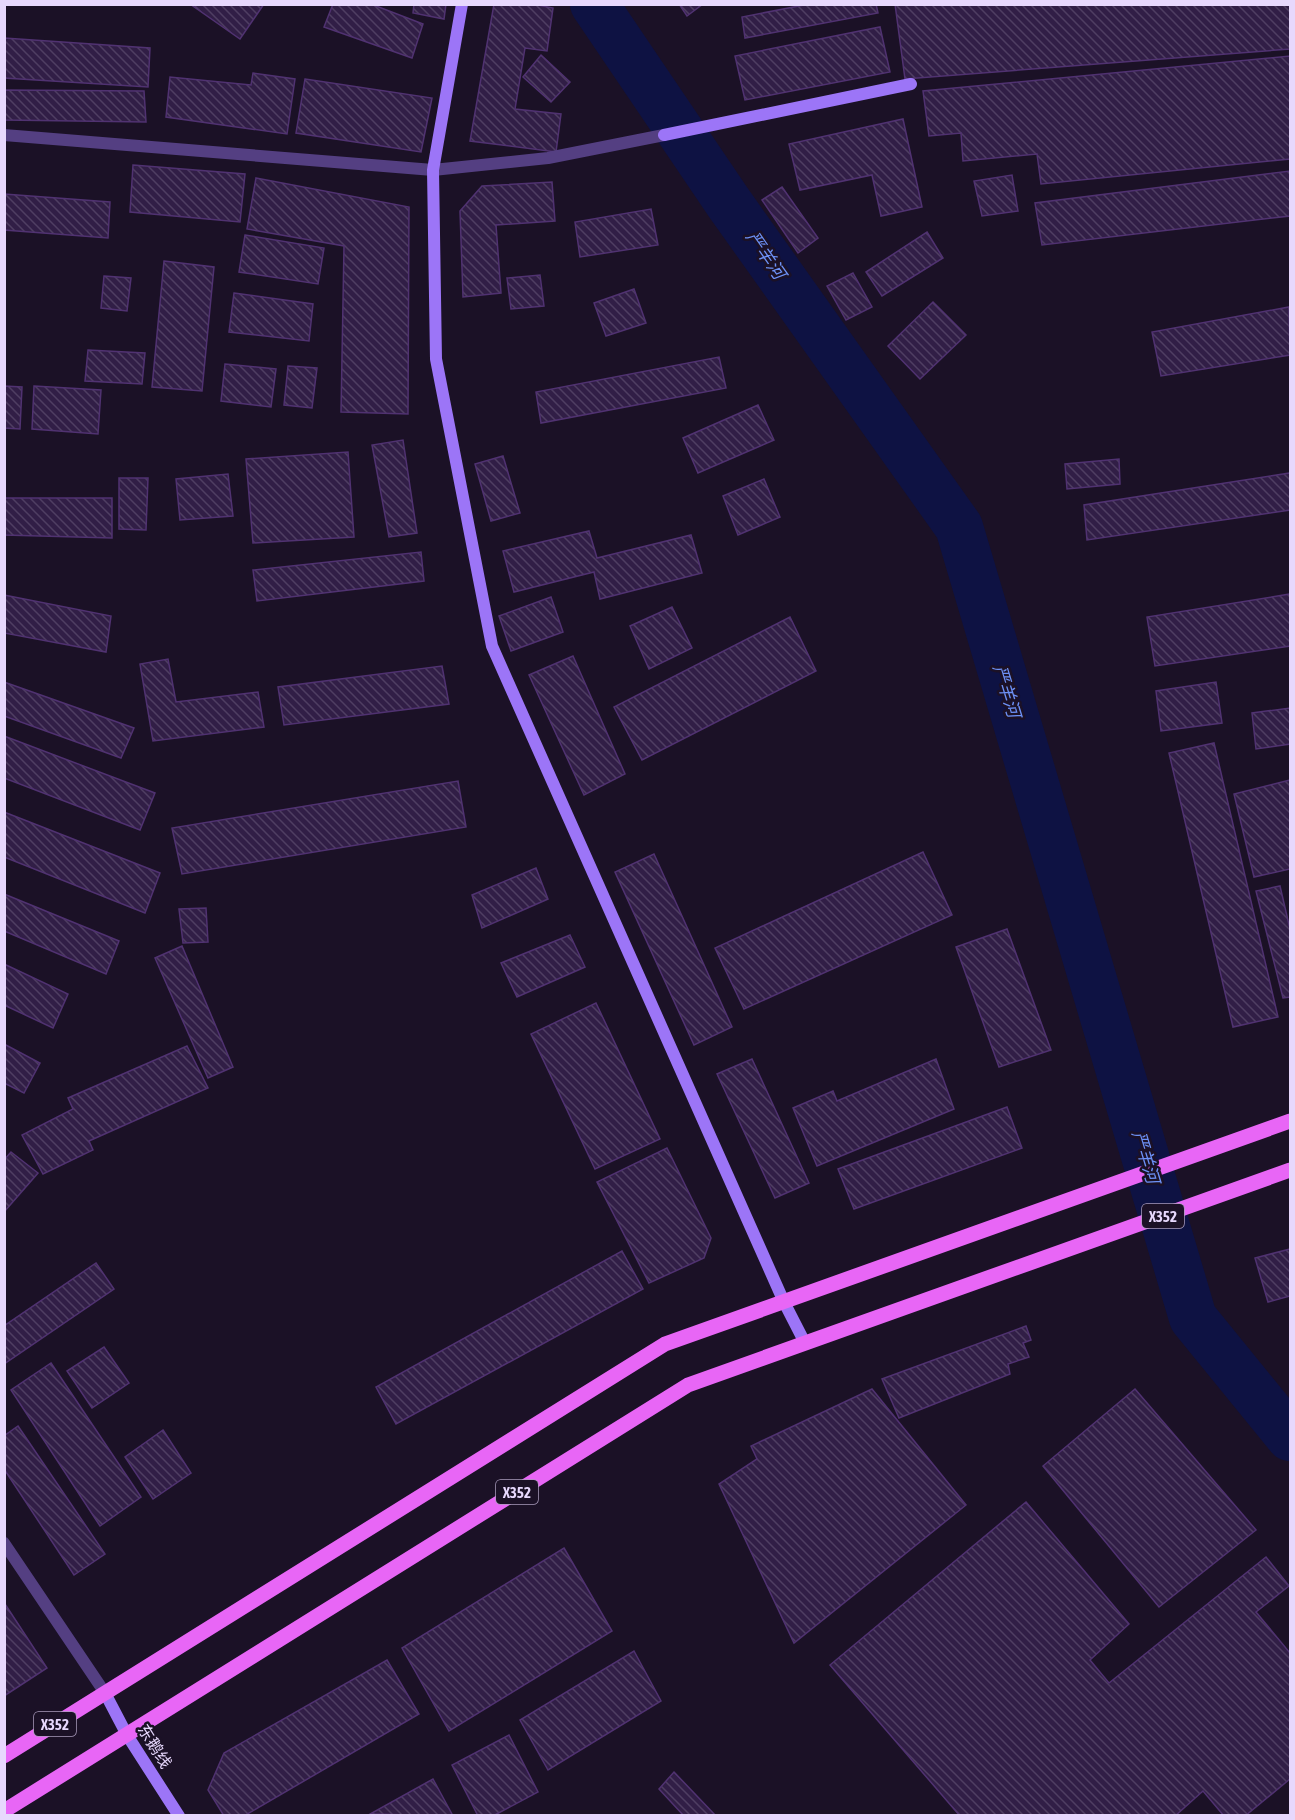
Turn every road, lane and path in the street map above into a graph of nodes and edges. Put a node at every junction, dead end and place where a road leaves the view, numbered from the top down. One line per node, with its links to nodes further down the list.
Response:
1 (462, 4): 4 (street)
2 (911, 84): 4 (street)
3 (4, 135): 4 (street)
4 (433, 170): 7 (street)
5 (1290, 1121): 7 (main road, X352)
6 (1290, 1170): 8 (main road, X352)
7 (784, 1302): 8 (street); 10 (main road, X352)
8 (805, 1343): 11 (main road, X352)
9 (4, 1543): 10 (street)
10 (105, 1693): 11 (street, 东鹅线); 12 (main road, X352)
11 (127, 1735): 13 (main road, X352); 14 (street, 东鹅线)
12 (4, 1756)
13 (4, 1811)
14 (179, 1815)

